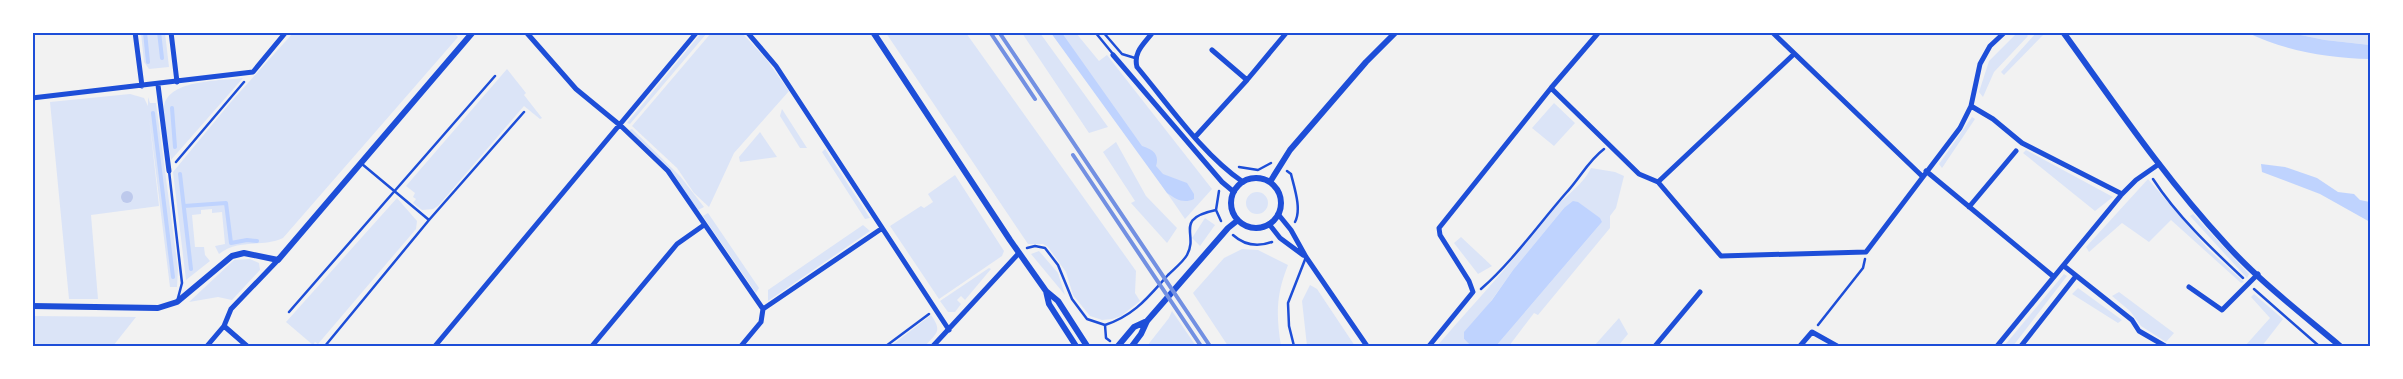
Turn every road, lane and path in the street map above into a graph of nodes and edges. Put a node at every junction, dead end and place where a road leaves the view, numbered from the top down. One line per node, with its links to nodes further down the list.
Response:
1 (135, 32): 27 (street)
2 (171, 32): 25 (street)
3 (286, 32): 22 (street)
4 (473, 32): 36 (street)
5 (526, 32): 32 (street)
6 (697, 32): 32 (street)
7 (746, 32): 54 (street)
8 (872, 32): 59 (street)
9 (1095, 32): 20 (lane)
10 (1103, 32): 21 (lane)
11 (1153, 32): 21 (street)
12 (1286, 32): 24 (street)
13 (1396, 32): 38 (street)
14 (1600, 32): 28 (street)
15 (1772, 32): 19 (street)
16 (2005, 32): 30 (street)
17 (2064, 32): 37 (street)
18 (1212, 50): 24 (street)
19 (1794, 54): 40 (street); 43 (street)
20 (1113, 55): 45 (street)
21 (1135, 58): 33 (street)
22 (252, 72): 25 (street); 39 (path)
23 (496, 76): 44 (lane)
24 (1247, 80): 33 (street)
25 (177, 82): 26 (street)
26 (158, 85): 27 (street); 39 (street)
27 (142, 86): 29 (street)
28 (1551, 88): 34 (street); 68 (street)
29 (32, 98)
30 (1971, 106): 40 (street); 46 (street)
31 (524, 112): 50 (lane)
32 (621, 126): 52 (street); 83 (street)
33 (1196, 136): 41 (street)
34 (1609, 145): 43 (street); 68 (path)
35 (2016, 150): 47 (street)
36 (361, 163): 44 (lane); 61 (street)
37 (2159, 164): 46 (street); 63 (street)
38 (1280, 167): 42 (street); 55 (path)
39 (169, 171): 70 (lane)
40 (1924, 173): 47 (street); 58 (street)
41 (1243, 182): 42 (street); 45 (street)
42 (1270, 182): 49 (street)
43 (1658, 182): 58 (street)
44 (395, 191): 50 (lane); 74 (lane)
45 (1234, 192): 51 (street)
46 (2122, 194): 62 (street)
47 (1969, 207): 65 (street)
48 (1216, 210): 76 (path)
49 (1278, 214): 53 (street); 55 (street)
50 (429, 220): 82 (lane)
51 (1238, 220): 53 (street); 75 (street)
52 (704, 224): 72 (street); 84 (street)
53 (1269, 224): 56 (street)
54 (881, 229): 72 (street); 73 (street)
55 (1291, 230): 60 (street)
56 (1280, 238): 57 (path); 60 (street)
57 (1240, 241)
58 (1866, 252): 79 (path)
59 (1019, 253): 67 (street); 76 (path); 78 (street)
60 (1306, 257): 92 (lane); 93 (street)
61 (278, 260): 70 (street); 77 (street)
62 (2064, 266): 64 (street); 65 (street)
63 (2258, 274): 66 (street); 101 (street)
64 (2076, 276): 99 (street); 100 (street)
65 (2054, 277): 98 (street)
66 (2189, 287)
67 (1046, 291): 88 (street); 89 (street)
68 (1473, 292): 94 (street)
69 (1700, 292): 95 (street)
70 (177, 302): 71 (street)
71 (32, 306)
72 (764, 309): 85 (street)
73 (935, 309): 78 (street); 86 (path)
74 (289, 312)
75 (1147, 321): 90 (street); 91 (street)
76 (1105, 325): 90 (path)
77 (224, 326): 80 (street); 81 (street)
78 (949, 330): 87 (street)
79 (1812, 332): 96 (street); 97 (street)
80 (207, 346)
81 (247, 346)
82 (325, 346)
83 (435, 346)
84 (592, 346)
85 (741, 346)
86 (886, 346)
87 (933, 346)
88 (1076, 346)
89 (1087, 346)
90 (1117, 346)
91 (1132, 346)
92 (1294, 346)
93 (1367, 346)
94 (1429, 346)
95 (1655, 346)
96 (1800, 346)
97 (1837, 346)
98 (1997, 346)
99 (2022, 346)
100 (2165, 346)
101 (2340, 346)

